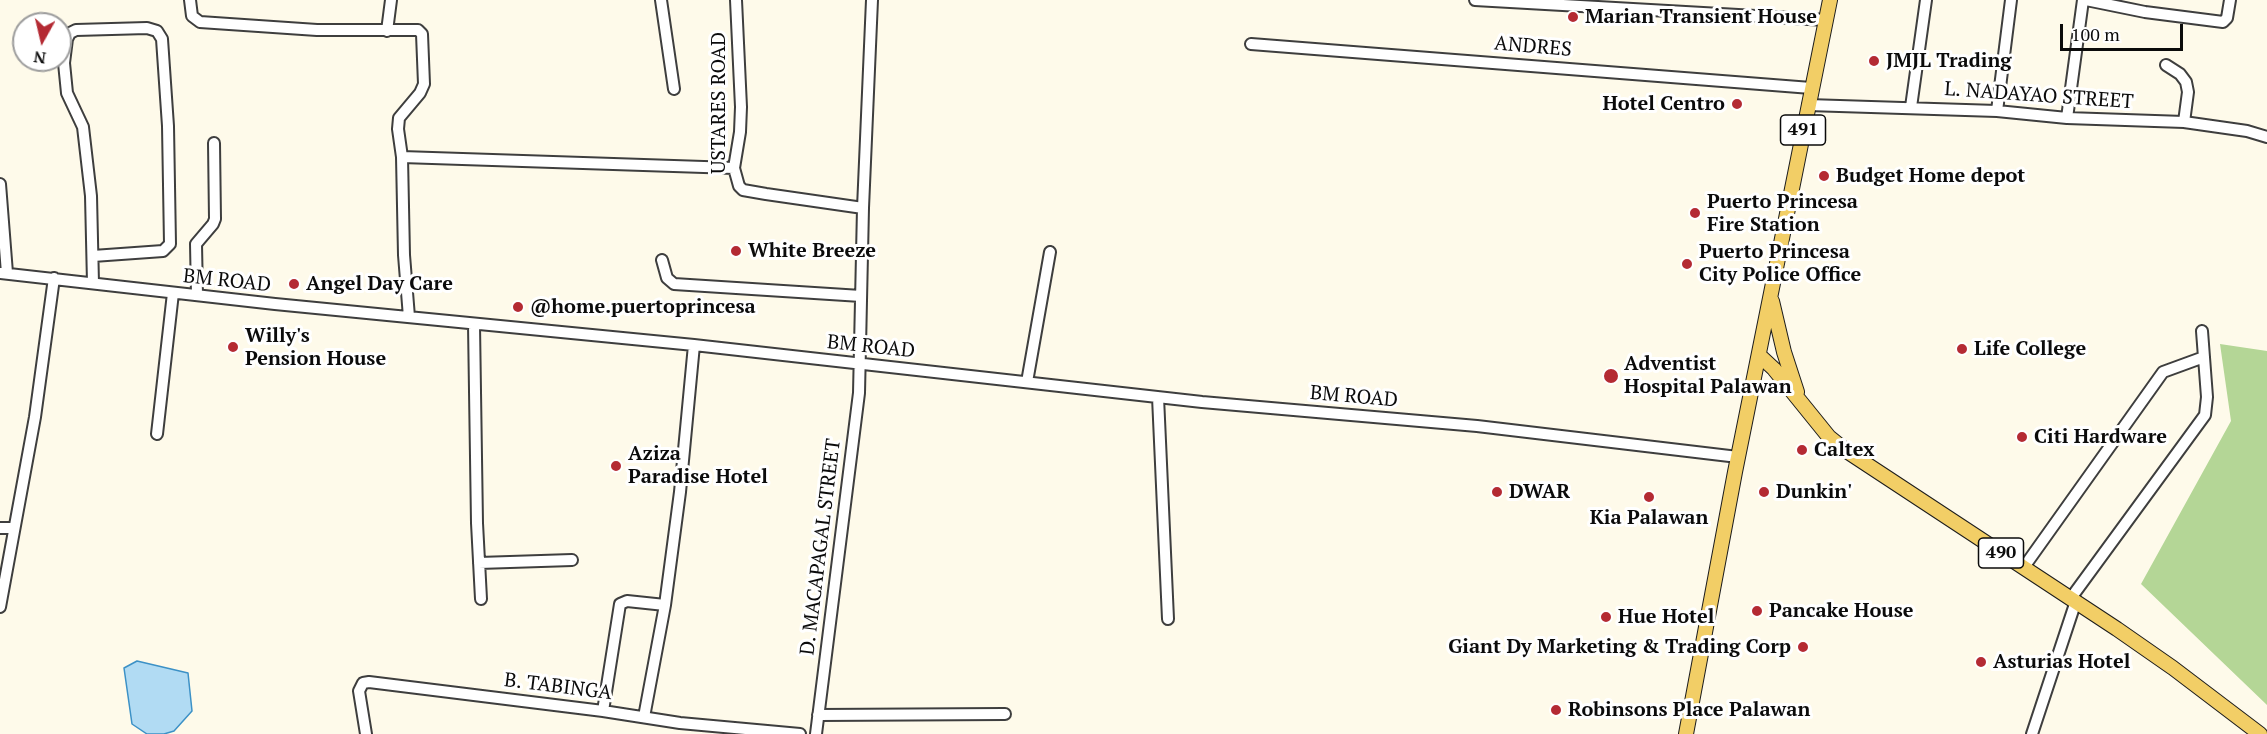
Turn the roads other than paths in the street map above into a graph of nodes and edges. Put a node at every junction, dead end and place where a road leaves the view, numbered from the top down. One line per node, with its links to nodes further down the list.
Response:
1 (391, 0): 13 (street)
2 (661, 0): 17 (street)
3 (736, 0): 26 (street, USTARES ROAD)
4 (872, 0): 28 (street, D. MACAPAGAL STREET)
5 (1475, 0): 12 (street)
6 (1830, 0): 12 (main road, 491)
7 (1926, 0): 19 (street)
8 (2011, 0): 20 (street)
9 (2084, 0): 10 (street); 21 (street)
10 (2230, 0)
11 (190, 5): 13 (street)
12 (1826, 20): 16 (main road, 491)
13 (387, 31): 25 (street)
14 (1251, 44): 16 (street, ANDRES)
15 (2166, 65): 22 (street)
16 (1811, 88): 18 (main road, 491)
17 (674, 89)
18 (1808, 105): 19 (street, L. NADAYAO STREET); 38 (main road, 491)
19 (1911, 107): 20 (street, L. NADAYAO STREET)
20 (1997, 111): 21 (street, L. NADAYAO STREET)
21 (2067, 118): 22 (street, L. NADAYAO STREET)
22 (2184, 123): 23 (street, L. NADAYAO STREET)
23 (2267, 136)
24 (214, 143): 36 (street)
25 (402, 157): 26 (street); 39 (street)
26 (734, 168): 28 (street, USTARES ROAD)
27 (0, 184): 32 (street)
28 (863, 208): 37 (street, D. MACAPAGAL STREET)
29 (1050, 252): 46 (street)
30 (93, 256): 30 (street); 34 (street)
31 (662, 260): 37 (street)
32 (3, 273): 33 (street, BM ROAD)
33 (54, 278): 34 (street, BM ROAD); 52 (street)
34 (93, 283): 35 (street, BM ROAD)
35 (173, 293): 36 (street, BM ROAD); 49 (street)
36 (197, 295): 39 (street, BM ROAD)
37 (861, 296): 45 (street, D. MACAPAGAL STREET)
38 (1771, 296): 43 (main road, 491); 48 (main road)
39 (410, 317): 40 (street, BM ROAD)
40 (474, 325): 42 (street, BM ROAD); 54 (street)
41 (2202, 331): 44 (street)
42 (694, 345): 45 (street, BM ROAD); 58 (street)
43 (1759, 355): 48 (main road, 490); 50 (main road)
44 (2204, 357): 55 (street); 57 (street)
45 (859, 364): 46 (street, BM ROAD); 63 (street, D. MACAPAGAL STREET)
46 (1027, 382): 47 (street, BM ROAD)
47 (1158, 397): 50 (street, BM ROAD); 60 (street)
48 (1799, 401): 55 (main road, 490)
49 (157, 434)
50 (1738, 457): 68 (main road)
51 (0, 528): 52 (street)
52 (14, 528): 59 (street)
53 (572, 560): 54 (street)
54 (479, 563): 56 (street)
55 (2024, 567): 57 (main road, 490)
56 (481, 599)
57 (2073, 599): 69 (street); 70 (main road, 490)
58 (665, 605): 61 (street); 64 (street)
59 (0, 607)
60 (1168, 619)
61 (603, 711): 64 (street, B. TABINGA); 65 (street, B. TABINGA)
62 (1005, 714): 63 (street)
63 (818, 715): 67 (street, D. MACAPAGAL STREET)
64 (644, 717): 66 (street, B. TABINGA)
65 (366, 734)
66 (800, 734)
67 (816, 734)
68 (1686, 734)
69 (2032, 734)
70 (2260, 734)

